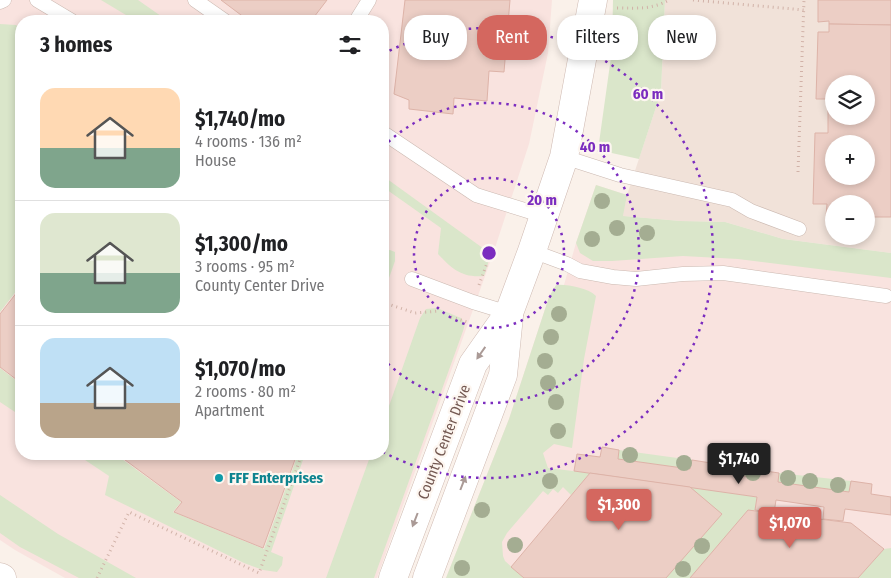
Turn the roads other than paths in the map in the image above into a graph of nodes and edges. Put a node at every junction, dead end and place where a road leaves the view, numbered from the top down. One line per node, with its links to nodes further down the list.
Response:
1 (4, 0): 5 (lane)
2 (37, 0): 7 (lane)
3 (195, 0): 8 (lane)
4 (369, 0): 9 (lane)
5 (0, 2)
6 (592, 4): 11 (street, County Center Drive)
7 (62, 15)
8 (216, 15)
9 (360, 15)
10 (389, 137): 12 (lane)
11 (564, 157): 12 (street, County Center Drive); 13 (lane)
12 (544, 216): 14 (street, County Center Drive)
13 (799, 229)
14 (532, 251): 16 (lane); 17 (street, County Center Drive)
15 (412, 279): 17 (lane)
16 (886, 296)
17 (509, 313): 18 (street, County Center Drive, one-way to 18); 19 (street, County Center Drive, one-way to 17)
18 (393, 578)
19 (427, 578)

